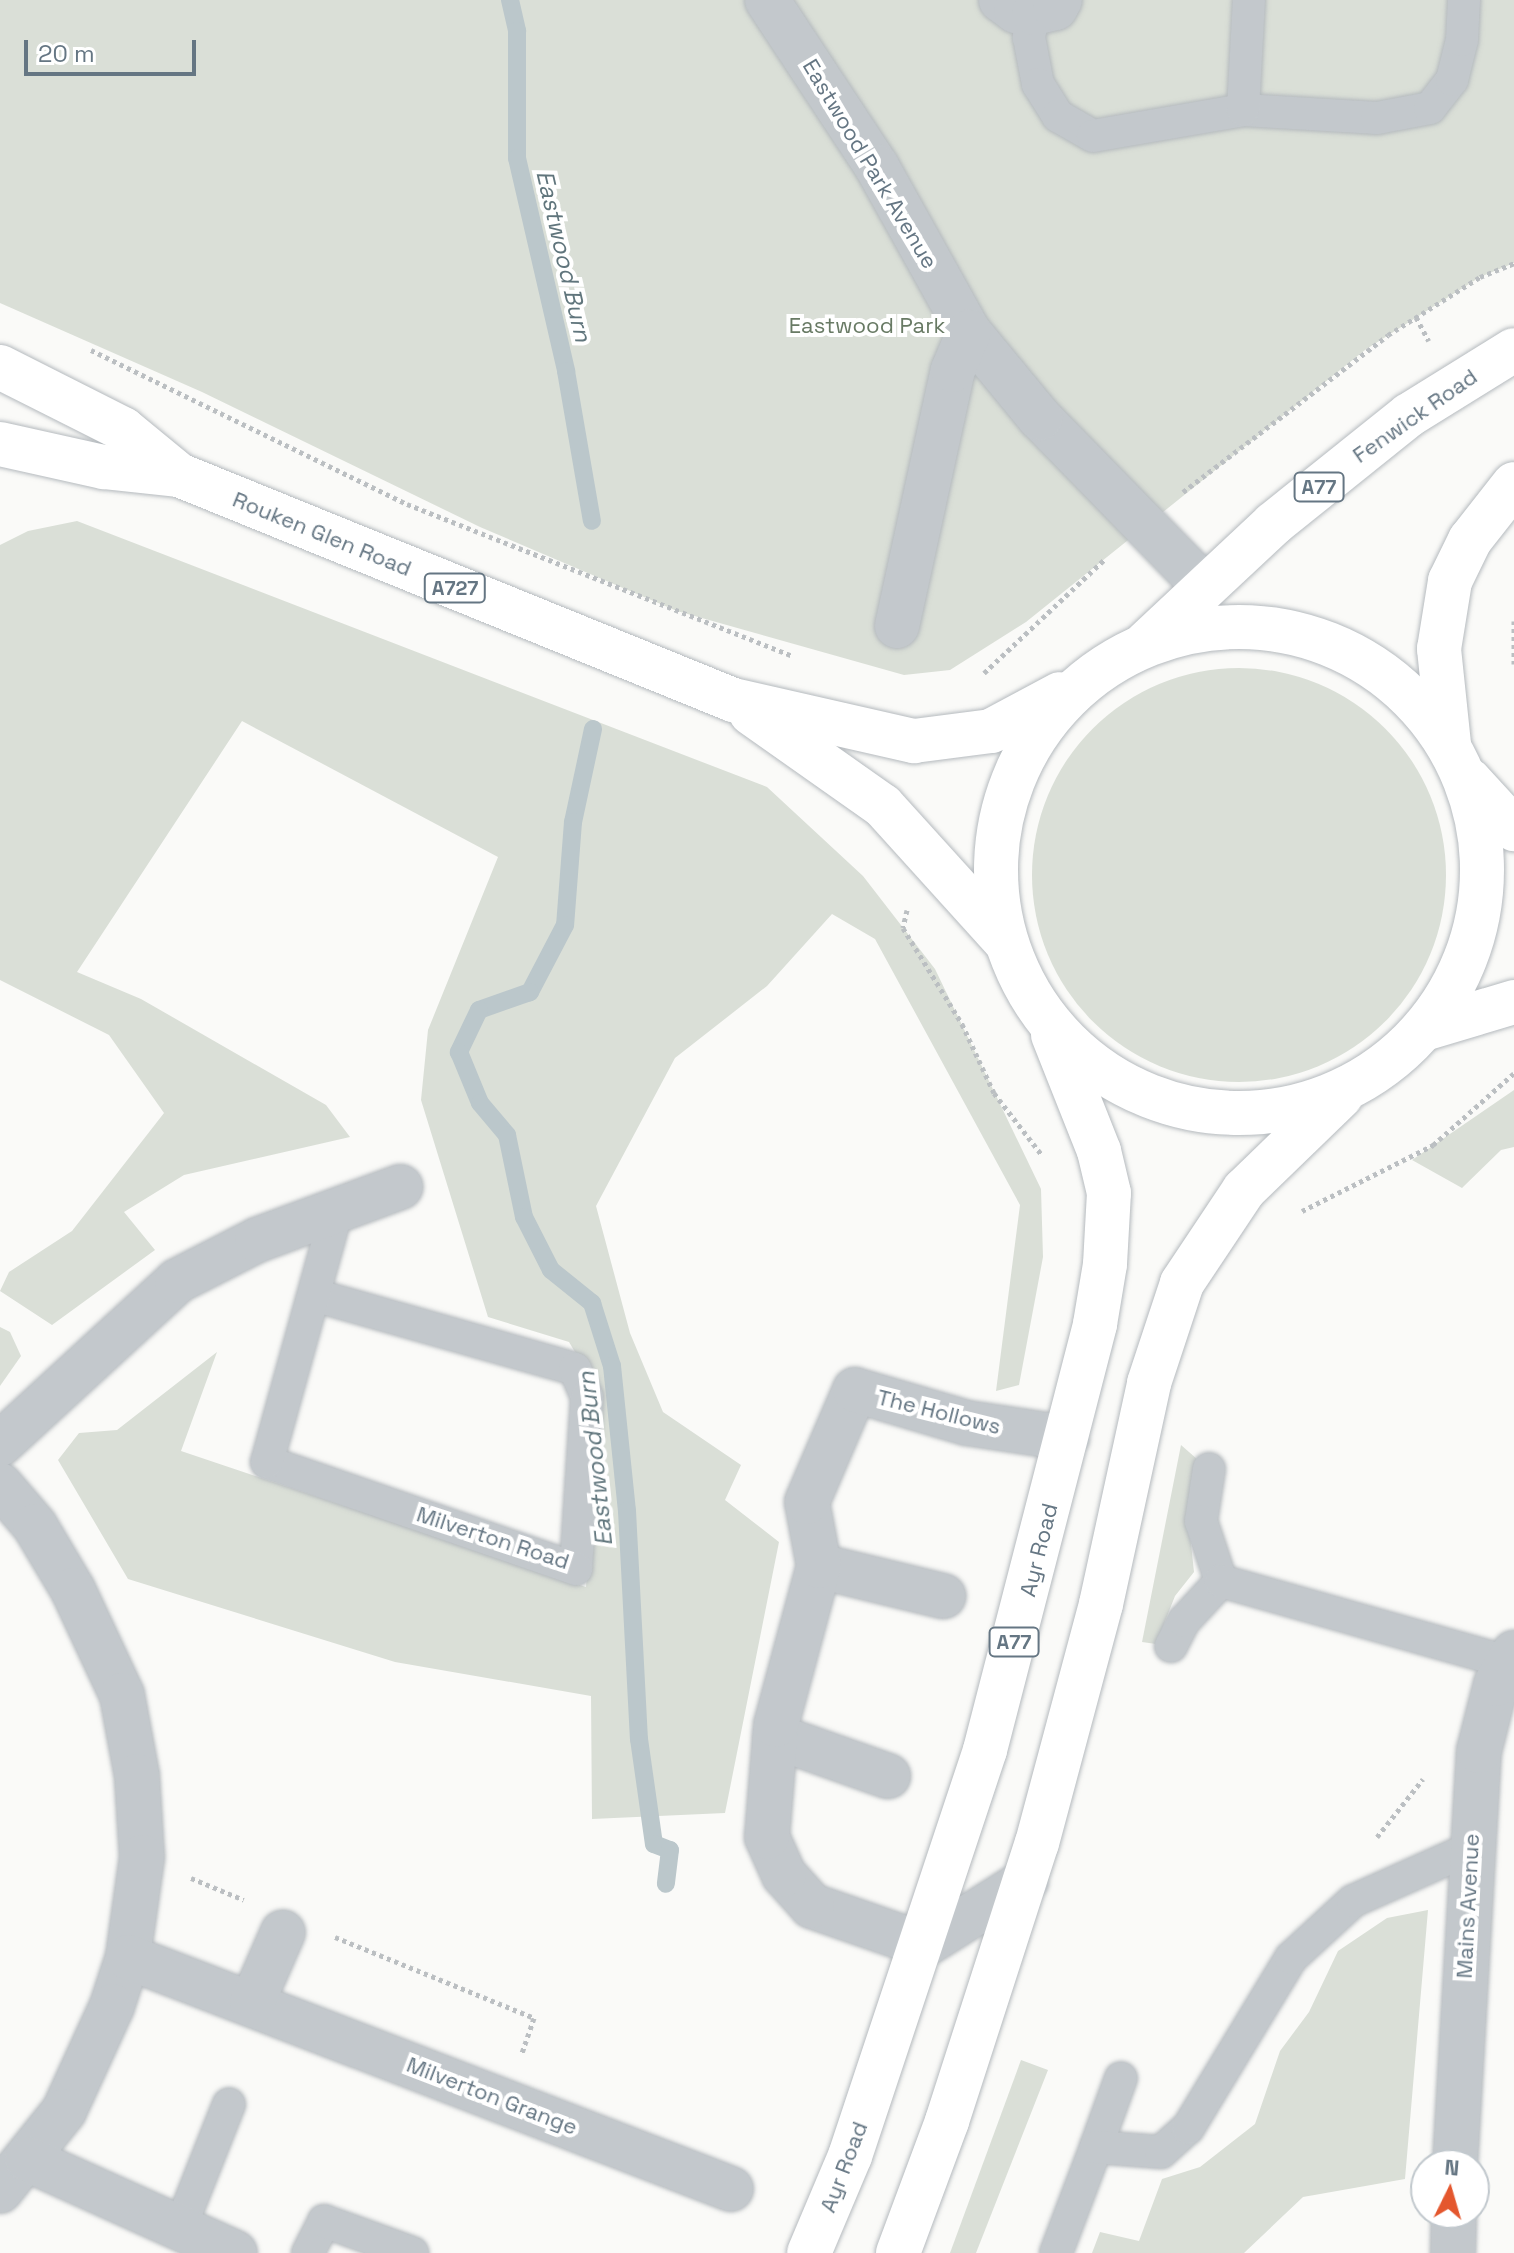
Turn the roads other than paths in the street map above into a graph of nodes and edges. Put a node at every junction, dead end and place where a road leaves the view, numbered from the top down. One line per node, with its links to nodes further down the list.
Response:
1 (767, 0): 6 (street, Eastwood Park Avenue)
2 (1249, 0): 5 (lane)
3 (1464, 0): 5 (lane)
4 (1032, 4): 5 (lane)
5 (1243, 110)
6 (969, 332): 12 (street, Eastwood Park Avenue); 13 (street)
7 (1514, 350): 12 (main road, Fenwick Road / A77)
8 (0, 367): 10 (main road, Rouken Glen Road)
9 (0, 444): 10 (main road, Rouken Glen Road / A727)
10 (179, 475): 16 (main road, Rouken Glen Road / A727)
11 (1514, 484): 17 (main road)
12 (1205, 587): 14 (main road, Fenwick Road / A77)
13 (897, 626)
14 (1141, 647): 15 (main road); 17 (main road)
15 (1087, 680): 16 (main road, Rouken Glen Road / A727); 19 (main road)
16 (733, 700): 19 (main road, Rouken Glen Road / A727)
17 (1455, 760): 18 (main road); 22 (main road)
18 (1514, 829)
19 (1005, 941): 21 (main road)
20 (1514, 1002): 22 (main road)
21 (1047, 1020): 23 (main road); 27 (main road, Ayr Road / A77)
22 (1424, 1029): 23 (main road)
23 (1351, 1086): 39 (main road)
24 (400, 1187): 25 (street)
25 (336, 1214): 26 (lane, Milverton Road); 28 (street)
26 (314, 1295): 26 (lane, Milverton Road)
27 (1067, 1438): 31 (street, The Hollows); 41 (main road, Ayr Road / A77)
28 (0, 1444)
29 (1209, 1469): 32 (lane)
30 (0, 1485): 42 (street)
31 (819, 1566): 33 (street); 36 (street, The Hollows)
32 (1221, 1581): 34 (lane); 35 (lane)
33 (943, 1596)
34 (1171, 1646)
35 (1511, 1658): 38 (street, Mains Avenue)
36 (775, 1736): 37 (street); 41 (street, The Hollows)
37 (888, 1776)
38 (1469, 1849): 46 (lane); 47 (street, Mains Avenue)
39 (1026, 1881): 41 (street); 56 (main road)
40 (271, 1919): 43 (street)
41 (924, 1945): 55 (main road, Ayr Road / A77)
42 (128, 1957): 43 (street, Milverton Grange); 48 (street)
43 (252, 2003): 49 (street, Milverton Grange)
44 (1121, 2078): 46 (lane)
45 (229, 2104): 50 (lane)
46 (1096, 2147): 57 (lane)
47 (1456, 2149)
48 (14, 2175): 50 (street)
49 (731, 2189)
50 (180, 2228): 52 (street)
51 (1454, 2229): 58 (street)
52 (235, 2253)
53 (308, 2253): 54 (lane)
54 (412, 2253)
55 (809, 2253)
56 (898, 2253)
57 (1056, 2253)
58 (1453, 2253)

